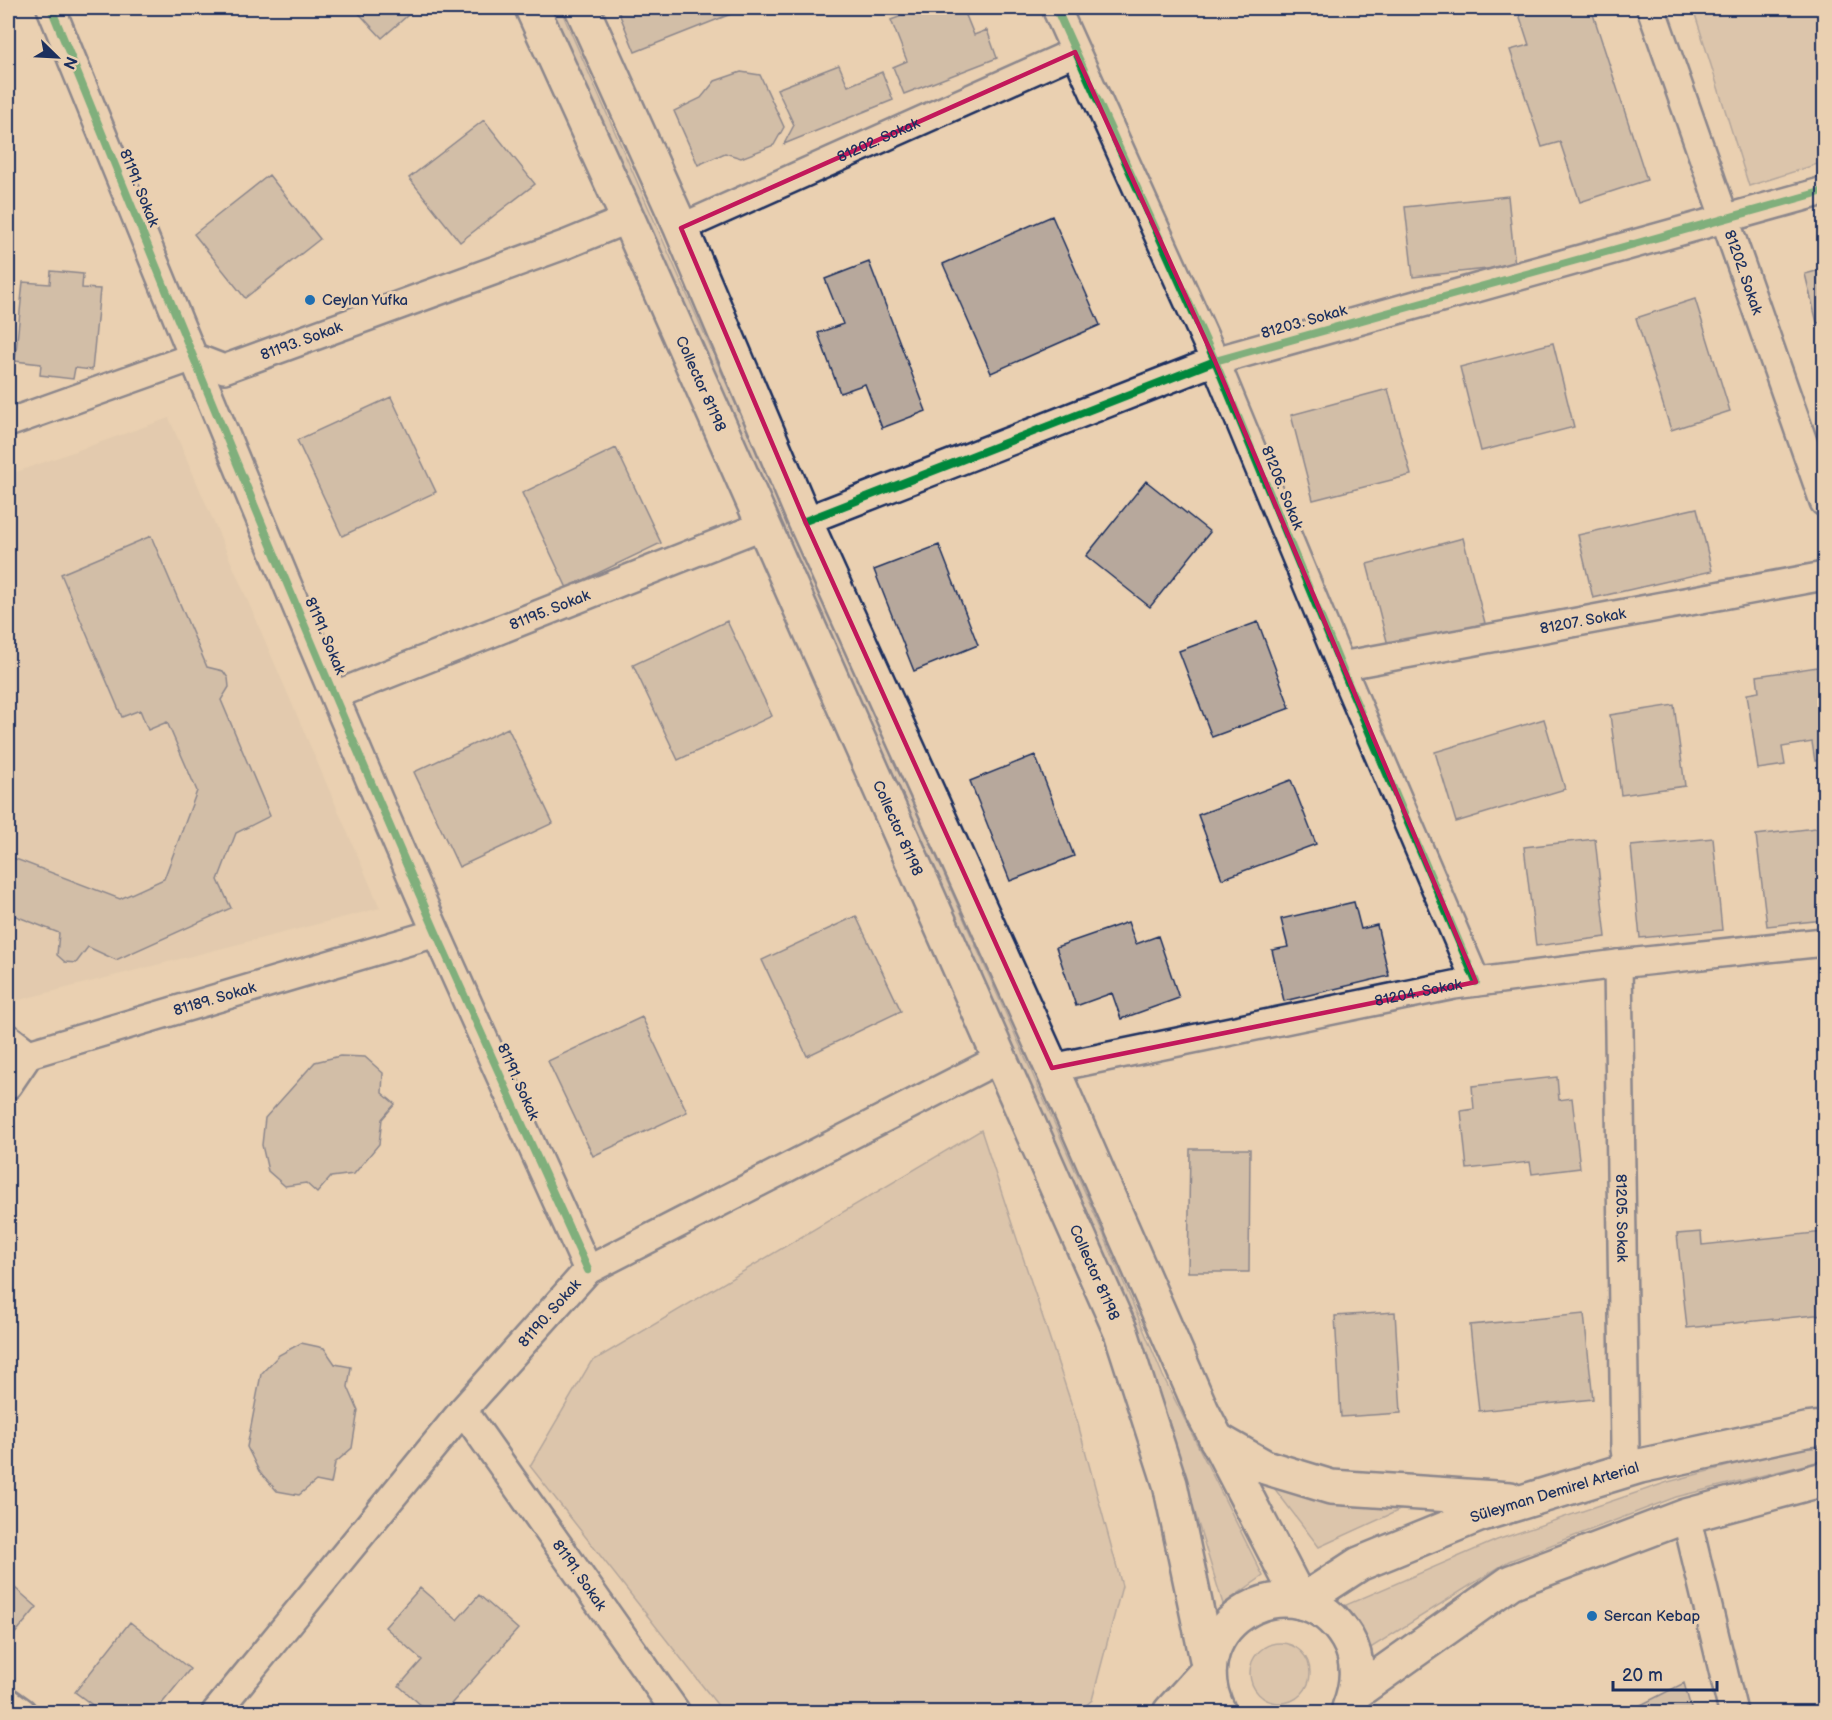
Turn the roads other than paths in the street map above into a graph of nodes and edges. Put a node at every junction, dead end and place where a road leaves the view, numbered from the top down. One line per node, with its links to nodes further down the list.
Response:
1 (51, 8): 11 (street, 81191. Sokak)
2 (532, 8): 9 (main road, Collector 81198)
3 (582, 8): 10 (main road)
4 (1651, 8): 8 (street, 81202. Sokak)
5 (1062, 10): 6 (street, 81206. Sokak)
6 (1076, 52): 10 (street, 81202. Sokak); 12 (street, 81206. Sokak)
7 (1824, 190): 8 (street, 81203. Sokak)
8 (1725, 218): 12 (street, 81203. Sokak); 14 (street, 81202. Sokak)
9 (628, 219): 11 (street, 81193. Sokak); 16 (main road, Collector 81198)
10 (681, 228): 15 (main road)
11 (193, 357): 13 (street); 19 (street, 81191. Sokak)
12 (1215, 361): 15 (street, 81203. Sokak); 18 (street, 81206. Sokak)
13 (8, 423)
14 (1824, 502)
15 (805, 521): 27 (main road)
16 (764, 525): 19 (street, 81195. Sokak); 26 (main road, Collector 81198)
17 (1824, 576): 18 (street, 81207. Sokak)
18 (1341, 666): 23 (street, 81206. Sokak)
19 (335, 695): 20 (street, 81191. Sokak)
20 (436, 933): 25 (street, 81189. Sokak); 29 (street, 81191. Sokak)
21 (1824, 942): 22 (street, 81204. Sokak)
22 (1618, 964): 23 (street, 81204. Sokak); 33 (street, 81205. Sokak)
23 (1476, 982): 27 (street, 81204. Sokak)
24 (8, 1038): 25 (street)
25 (29, 1054): 28 (street)
26 (1001, 1058): 29 (street, 81190. Sokak); 38 (main road, Collector 81198)
27 (1053, 1068): 32 (main road)
28 (8, 1085)
29 (588, 1270): 30 (street, 81190. Sokak)
30 (463, 1410): 42 (street, 81190. Sokak); 43 (street, 81191. Sokak)
31 (1824, 1428): 33 (main road, Süleyman Demirel Arterial)
32 (1216, 1439): 35 (main road); 37 (main road)
33 (1628, 1469): 35 (main road, Süleyman Demirel Arterial)
34 (1824, 1479): 36 (main road)
35 (1527, 1500): 37 (main road, Süleyman Demirel Arterial)
36 (1686, 1516): 40 (main road); 46 (street)
37 (1301, 1602): 38 (main road); 40 (main road)
38 (1209, 1669): 44 (main road); 45 (main road, Collector 81198)
39 (8, 1702): 41 (street)
40 (1351, 1703)
41 (22, 1713)
42 (216, 1713)
43 (676, 1713)
44 (1170, 1713)
45 (1219, 1713)
46 (1733, 1713)

